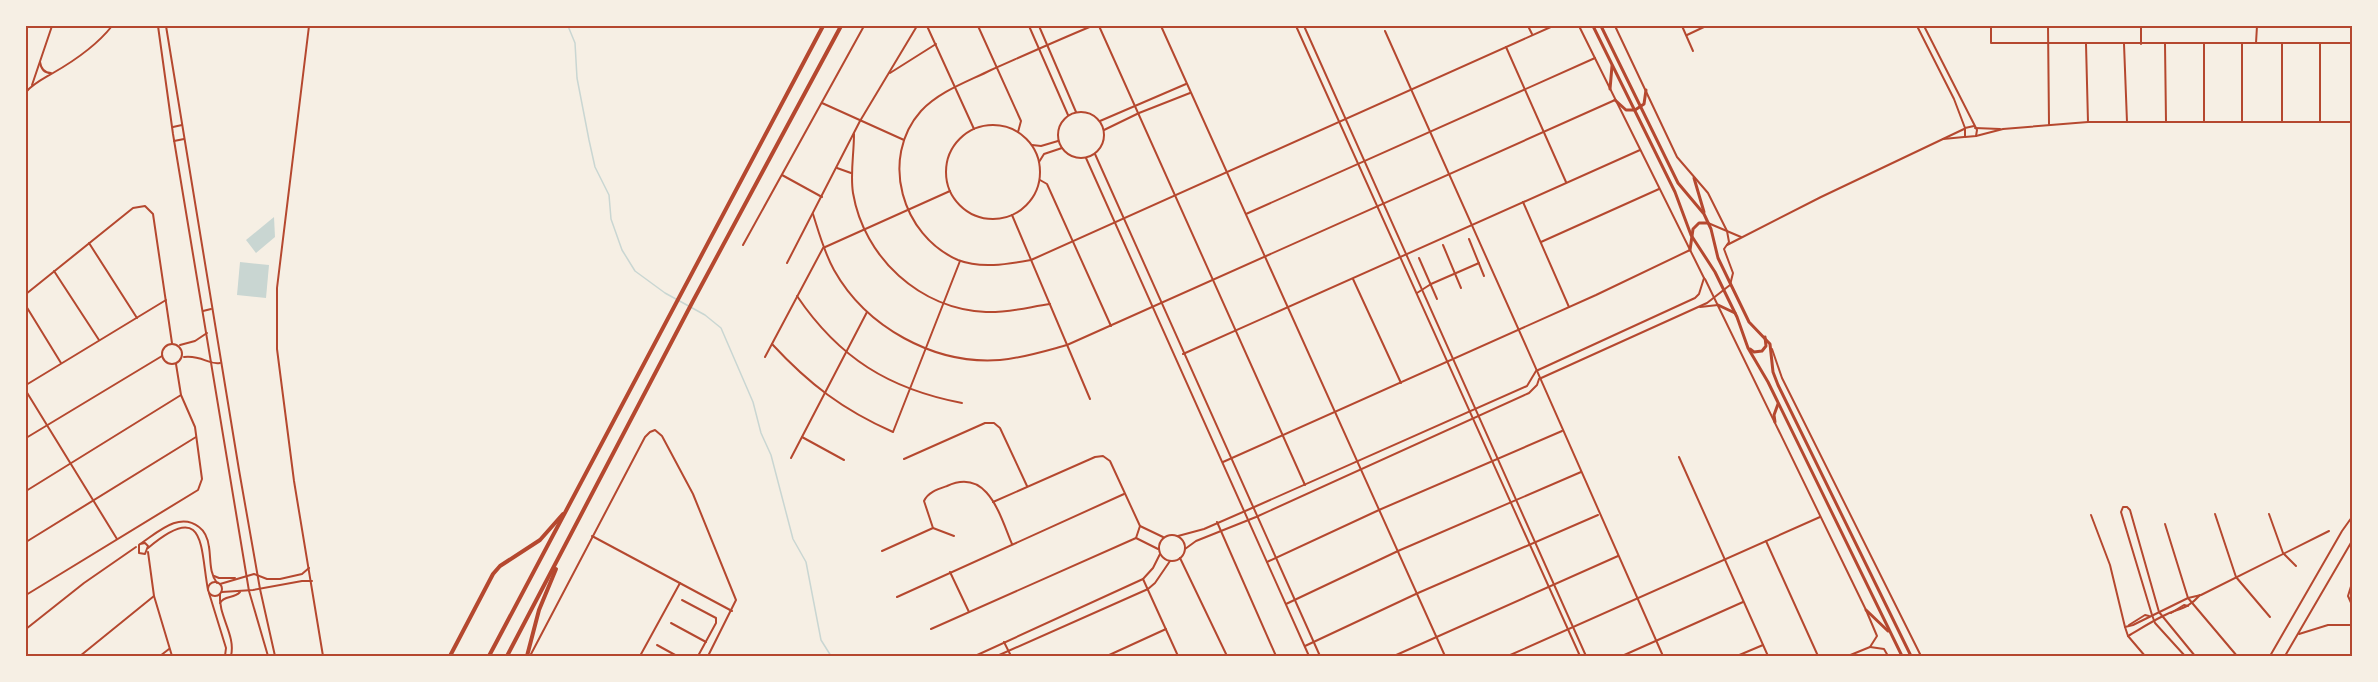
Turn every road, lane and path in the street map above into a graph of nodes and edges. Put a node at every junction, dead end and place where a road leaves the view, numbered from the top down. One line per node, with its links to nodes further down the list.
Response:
1 (52, 26): 53 (street)
2 (112, 26): 56 (street)
3 (158, 26): 93 (street)
4 (166, 26): 92 (street)
5 (309, 26): 312 (street)
6 (822, 26): 264 (highway)
7 (841, 26): 293 (highway)
8 (864, 26): 70 (street)
9 (917, 26): 57 (street)
10 (927, 26): 41 (street)
11 (978, 26): 55 (street)
12 (1029, 26): 50 (street)
13 (1039, 26): 42 (street)
14 (1092, 26): 42 (street)
15 (1099, 26): 71 (street)
16 (1161, 26): 58 (street)
17 (1296, 26): 67 (street)
18 (1304, 26): 61 (street)
19 (1528, 26): 34 (street)
20 (1553, 26): 34 (street)
21 (1579, 26): 52 (street)
22 (1593, 26): 54 (main road)
23 (1601, 26): 72 (main road)
24 (1615, 26): 65 (street)
25 (1682, 26): 35 (street)
26 (1706, 26): 35 (street)
27 (1917, 26): 96 (street)
28 (1924, 26): 94 (street)
29 (1991, 26): 43 (street)
30 (2048, 26): 43 (street)
31 (2141, 26): 46 (street)
32 (2257, 26): 36 (street)
33 (1385, 31): 63 (street)
34 (1532, 35): 49 (street)
35 (1687, 35): 51 (street)
36 (2256, 42): 37 (street); 38 (street)
37 (2242, 43): 48 (street); 87 (street)
38 (2282, 43): 39 (street); 88 (street)
39 (2320, 43): 40 (street); 89 (street)
40 (2352, 43)
41 (936, 44): 57 (street); 60 (street)
42 (1048, 44): 50 (street); 75 (street)
43 (2048, 44): 44 (street); 91 (street)
44 (2086, 44): 45 (street); 83 (street)
45 (2124, 44): 46 (street); 84 (street)
46 (2141, 44): 47 (street)
47 (2165, 44): 48 (street); 85 (street)
48 (2204, 44): 86 (street)
49 (1506, 47): 63 (street); 64 (street)
50 (1039, 48): 55 (street); 78 (street)
51 (1694, 51)
52 (1595, 58): 62 (street); 64 (street)
53 (40, 59): 56 (street); 59 (street)
54 (1612, 64): 62 (main road); 74 (main road)
55 (997, 68): 60 (street); 99 (street)
56 (53, 74): 59 (street)
57 (887, 74): 81 (street)
58 (1186, 84): 68 (street); 71 (street)
59 (32, 85): 66 (street)
60 (955, 87): 95 (street); 107 (street)
61 (1333, 89): 67 (street); 73 (street)
62 (1610, 89): 69 (street)
63 (1412, 90): 79 (street); 101 (street)
64 (1525, 90): 100 (street); 101 (street)
65 (1646, 90): 72 (main road); 123 (street)
66 (26, 92)
67 (1327, 92): 76 (street)
68 (1190, 93): 77 (street); 119 (street)
69 (1615, 100): 74 (main road); 100 (street); 112 (street)
70 (821, 102): 81 (street); 122 (street)
71 (1135, 104): 77 (street); 80 (street)
72 (1641, 107): 74 (main road); 136 (main road)
73 (1341, 109): 76 (street); 79 (street)
74 (1635, 110): 144 (main road)
75 (1076, 112): 78 (street); 80 (street)
76 (1336, 112): 82 (street)
77 (1139, 113): 98 (street); 128 (street)
78 (1068, 115): 109 (street)
79 (1346, 120): 82 (street); 115 (street)
80 (1100, 121): 98 (street)
81 (860, 122): 102 (street); 107 (street)
82 (1341, 122): 117 (street); 119 (street)
83 (2088, 122): 84 (street); 91 (street)
84 (2127, 122): 85 (street)
85 (2166, 122): 86 (street)
86 (2204, 122): 87 (street)
87 (2242, 122): 88 (street)
88 (2282, 122): 89 (street)
89 (2320, 122): 90 (street)
90 (2352, 122)
91 (2049, 124): 97 (street)
92 (182, 125): 93 (street); 105 (street)
93 (173, 127): 108 (street)
94 (1975, 127): 96 (street); 97 (street); 103 (street)
95 (974, 129): 99 (street); 127 (street)
96 (1964, 129): 104 (street); 106 (street)
97 (2002, 129): 103 (street)
98 (1104, 130): 113 (street)
99 (1018, 132): 110 (street)
100 (1544, 132): 121 (street); 125 (street)
101 (1431, 133): 115 (street); 121 (street)
102 (854, 134): 118 (street); 120 (street)
103 (1976, 136): 104 (street)
104 (1965, 137): 106 (street)
105 (184, 139): 108 (street); 189 (street)
106 (1943, 139): 145 (street)
107 (904, 140): 133 (street)
108 (174, 141): 190 (street)
109 (1058, 141): 110 (street); 111 (street)
110 (1032, 145): 116 (street)
111 (1062, 148): 114 (street); 116 (street)
112 (1640, 150): 125 (street); 126 (street)
113 (1095, 154): 114 (street); 138 (street)
114 (1086, 158): 139 (street)
115 (1364, 161): 117 (street); 131 (street)
116 (1039, 162): 124 (street)
117 (1358, 163): 132 (street); 135 (street)
118 (837, 168): 120 (street); 129 (street)
119 (1228, 172): 128 (street); 135 (street)
120 (851, 173): 142 (street)
121 (1450, 174): 131 (street); 141 (street)
122 (782, 175): 129 (street); 151 (street)
123 (1694, 178): 136 (main road); 143 (street)
124 (1040, 180): 137 (street); 147 (street)
125 (1566, 182): 130 (street)
126 (1659, 188): 148 (street); 154 (street)
127 (950, 191): 133 (street); 137 (street)
128 (1174, 196): 138 (street); 168 (street)
129 (822, 197): 134 (street)
130 (1523, 202): 141 (street); 148 (street)
131 (1382, 203): 132 (street); 155 (street)
132 (1377, 206): 156 (street); 157 (street)
133 (907, 210): 142 (street); 160 (street)
134 (813, 214): 153 (street); 161 (street)
135 (1246, 214): 156 (street)
136 (1704, 214): 140 (main road)
137 (1012, 215): 159 (street)
138 (1123, 219): 139 (street); 182 (street)
139 (1115, 223): 147 (street); 185 (street)
140 (1708, 223): 143 (street); 144 (main road); 170 (main road)
141 (1473, 224): 155 (street); 196 (street)
142 (864, 229): 153 (street); 180 (street)
143 (1727, 231): 145 (street); 152 (street)
144 (1691, 235): 154 (main road); 173 (main road)
145 (1744, 237): 152 (street)
146 (1469, 239): 162 (street)
147 (1073, 241): 159 (street); 194 (street)
148 (1541, 242): 188 (street)
149 (89, 243): 163 (street); 179 (street); 193 (street)
150 (1443, 245): 164 (street)
151 (743, 246)
152 (1727, 246): 170 (street)
153 (823, 248): 176 (street); 191 (street)
154 (1690, 250): 167 (street); 188 (street)
155 (1405, 254): 157 (street); 172 (street)
156 (1265, 256): 168 (street); 186 (street)
157 (1400, 256): 166 (street); 174 (street)
158 (1419, 258): 169 (street)
159 (1030, 260): 160 (street); 181 (street)
160 (960, 261): 180 (street)
161 (787, 263)
162 (1479, 263): 164 (street); 165 (street)
163 (54, 271): 175 (street); 199 (street)
164 (1455, 273): 169 (street); 171 (street)
165 (1484, 276)
166 (1353, 278): 186 (street); 220 (street)
167 (1704, 278): 178 (street); 218 (street)
168 (1212, 280): 182 (street); 195 (street)
169 (1431, 284): 172 (street); 177 (street)
170 (1730, 285): 173 (street); 198 (main road)
171 (1461, 288)
172 (1422, 290): 174 (street); 212 (street)
173 (1724, 291): 178 (street); 192 (main road)
174 (1417, 293): 213 (street)
175 (26, 294)
176 (797, 296): 201 (street); 207 (street)
177 (1437, 299)
178 (1715, 299): 183 (street); 187 (street)
179 (166, 300): 193 (street); 200 (street)
180 (943, 303): 181 (street); 204 (street)
181 (1050, 304): 203 (street)
182 (1161, 304): 185 (street); 208 (street)
183 (1718, 305): 187 (street); 192 (main road); 234 (street)
184 (26, 306): 214 (street)
185 (1153, 307): 194 (street); 249 (street)
186 (1288, 307): 195 (street); 230 (street)
187 (1700, 307): 219 (street)
188 (1569, 308): 196 (street)
189 (211, 309): 190 (street); 215 (street)
190 (203, 311): 197 (street)
191 (867, 312): 204 (street); 207 (street)
192 (1735, 313): 205 (main road)
193 (137, 318): 199 (street)
194 (1111, 326): 203 (street)
195 (1235, 330): 208 (street); 237 (street)
196 (1519, 330): 212 (street); 218 (street)
197 (207, 333): 202 (street); 217 (street)
198 (1765, 337): 205 (main road); 206 (main road)
199 (99, 340): 214 (street)
200 (172, 343): 202 (street); 209 (street)
201 (772, 344): 210 (street); 224 (street)
202 (178, 345): 211 (street)
203 (1067, 345): 204 (street); 226 (street)
204 (925, 348): 222 (street)
205 (1748, 348): 227 (main road)
206 (1772, 349): 414 (main road); 415 (street)
207 (846, 352): 222 (street); 224 (street)
208 (1184, 354): 245 (street)
209 (162, 356): 216 (street); 235 (street)
210 (765, 357)
211 (182, 358): 216 (street); 217 (street)
212 (1453, 359): 213 (street); 229 (street)
213 (1447, 362): 220 (street); 231 (street)
214 (62, 363): 221 (street)
215 (220, 363): 217 (street); 251 (street)
216 (176, 364): 225 (street)
217 (212, 364): 253 (street)
218 (1536, 371): 219 (street); 229 (street)
219 (1539, 379): 232 (street); 236 (street)
220 (1401, 382): 230 (street)
221 (26, 385)
222 (909, 390): 224 (street); 228 (street)
223 (26, 391): 235 (street)
224 (824, 394): 238 (street)
225 (181, 395): 239 (street); 248 (street)
226 (1090, 399)
227 (1778, 402): 234 (main road); 362 (main road)
228 (962, 404)
229 (1476, 409): 231 (street); 232 (street)
230 (1336, 412): 237 (street); 250 (street)
231 (1470, 412): 233 (street); 250 (street)
232 (1479, 416): 233 (street); 243 (street)
233 (1473, 419): 247 (street); 252 (street)
234 (1775, 422): 272 (street)
235 (46, 425): 240 (street); 248 (street)
236 (1562, 431): 243 (street); 254 (street)
237 (1282, 435): 245 (street); 255 (street)
238 (802, 436): 242 (street); 246 (street)
239 (196, 437): 260 (street); 286 (street)
240 (26, 438)
241 (1679, 457): 307 (street)
242 (791, 458)
243 (1496, 458): 247 (street); 259 (street)
244 (904, 459): 256 (street)
245 (1231, 459): 249 (street); 263 (street)
246 (844, 460)
247 (1491, 460): 262 (street); 265 (street)
248 (70, 463): 257 (street); 260 (street)
249 (1223, 463): 266 (street)
250 (1358, 463): 252 (street); 255 (street)
251 (239, 470): 253 (street); 315 (street)
252 (1361, 470): 265 (street); 271 (street)
253 (230, 472): 316 (street)
254 (1581, 472): 259 (street); 267 (street)
255 (1305, 485): 263 (street)
256 (1027, 486): 258 (street); 261 (street)
257 (26, 491)
258 (1125, 494): 277 (street); 292 (street)
259 (1515, 500): 262 (street); 290 (street)
260 (93, 501): 286 (street); 289 (street)
261 (993, 502): 278 (street); 292 (street)
262 (1510, 503): 294 (street); 299 (street)
263 (1252, 508): 266 (street); 271 (street)
264 (567, 509): 384 (highway); 385 (highway)
265 (1379, 510): 299 (street); 306 (street)
266 (1244, 512): 274 (street); 275 (street)
267 (1599, 514): 290 (street); 304 (street)
268 (2215, 514): 317 (street)
269 (2269, 514): 301 (street)
270 (2091, 515): 357 (street)
271 (1256, 517): 274 (street); 306 (street)
272 (1820, 517): 287 (street); 346 (street)
273 (2352, 517): 420 (street)
274 (1248, 521): 279 (street); 310 (street)
275 (1217, 522): 279 (street); 283 (street)
276 (2165, 524): 337 (street)
277 (1140, 526): 284 (street); 285 (street)
278 (933, 528): 282 (street); 298 (street)
279 (1221, 531): 296 (street); 398 (street)
280 (2329, 531): 301 (street)
281 (592, 536): 321 (street); 347 (street); 387 (street)
282 (954, 536)
283 (1178, 536): 284 (street); 296 (street)
284 (1163, 537): 295 (street)
285 (1136, 538): 295 (street); 348 (street)
286 (117, 539): 333 (street)
287 (1766, 541): 307 (street); 410 (street)
288 (2352, 541): 363 (street)
289 (26, 542)
290 (1535, 542): 294 (street); 324 (street)
291 (140, 544): 297 (street); 300 (street); 302 (street); 313 (street)
292 (1012, 544): 314 (street)
293 (565, 545): 386 (highway); 387 (highway)
294 (1529, 545): 325 (street); 332 (street)
295 (1158, 549): 303 (street)
296 (1185, 549): 305 (street)
297 (148, 550): 302 (street); 308 (street); 328 (street)
298 (882, 551)
299 (1398, 551): 332 (street); 340 (street)
300 (128, 552): 302 (street); 358 (street)
301 (2283, 553): 311 (street); 317 (street)
302 (140, 554): 308 (street)
303 (1160, 554): 309 (street); 319 (street)
304 (1618, 556): 324 (street); 338 (street)
305 (1180, 558): 309 (street); 397 (street)
306 (1275, 558): 310 (street); 340 (street)
307 (1725, 560): 338 (street); 341 (street)
308 (148, 561): 335 (street)
309 (1170, 561): 327 (street)
310 (1267, 562): 342 (street)
311 (2296, 566)
312 (309, 568): 315 (street); 320 (street)
313 (212, 572): 318 (street); 323 (street)
314 (950, 572): 336 (street); 348 (street)
315 (257, 574): 316 (street); 326 (street)
316 (246, 575): 318 (street); 329 (street)
317 (2236, 577): 334 (street); 352 (street)
318 (235, 578): 323 (street)
319 (1143, 579): 327 (street); 368 (street)
320 (312, 581): 326 (street); 383 (street)
321 (680, 583): 347 (street); 388 (street)
322 (2352, 583): 344 (street)
323 (219, 584): 328 (street); 331 (street)
324 (1554, 586): 325 (street); 356 (street)
325 (1549, 588): 361 (street); 364 (street)
326 (260, 589): 329 (street); 382 (street)
327 (1148, 589): 360 (street); 375 (street)
328 (209, 591): 331 (street); 379 (street)
329 (249, 591): 330 (street); 381 (street)
330 (240, 592): 331 (street); 345 (street)
331 (221, 593): 345 (street)
332 (1418, 593): 364 (street); 369 (street)
333 (26, 595)
334 (2200, 595): 337 (street); 343 (street)
335 (154, 596): 374 (street); 376 (street)
336 (897, 597)
337 (2188, 598): 343 (street); 349 (street)
338 (1637, 599): 356 (street); 366 (street)
339 (682, 600): 367 (street)
340 (1294, 600): 342 (street); 369 (street)
341 (1744, 602): 366 (street); 371 (street)
342 (1286, 604): 372 (street)
343 (2192, 604): 351 (street); 419 (street)
344 (2351, 604)
345 (220, 605): 380 (street)
346 (1866, 610): 362 (main road); 373 (street)
347 (732, 611): 391 (street)
348 (969, 612): 359 (street)
349 (2159, 612): 350 (street); 350 (street); 351 (street)
350 (2151, 616): 353 (street); 357 (street)
351 (2162, 616): 353 (street); 418 (street)
352 (2270, 617)
353 (2154, 621): 365 (street); 417 (street)
354 (671, 623): 367 (street)
355 (2352, 625): 363 (street)
356 (1572, 627): 361 (street); 405 (street)
357 (2125, 627): 365 (street)
358 (26, 629)
359 (931, 629)
360 (1166, 630): 395 (street); 396 (street)
361 (1568, 630): 403 (street); 404 (street)
362 (1891, 634): 413 (main road)
363 (2299, 634): 421 (street)
364 (1438, 636): 401 (street); 402 (street)
365 (2128, 636): 416 (street)
366 (1656, 641): 406 (street); 407 (street)
367 (706, 642): 390 (street)
368 (1004, 642): 375 (street); 392 (street)
369 (1313, 642): 372 (street); 400 (street)
370 (657, 645): 389 (street)
371 (1763, 645): 408 (street); 409 (street)
372 (1305, 646): 399 (street)
373 (1870, 647): 411 (street); 412 (street)
374 (169, 649): 377 (street); 378 (street)
375 (1008, 651): 393 (street); 394 (street)
376 (80, 657)
377 (160, 657)
378 (172, 657)
379 (225, 657)
380 (231, 657)
381 (268, 657)
382 (275, 657)
383 (323, 657)
384 (450, 657)
385 (489, 657)
386 (507, 657)
387 (529, 657)
388 (640, 657)
389 (677, 657)
390 (698, 657)
391 (708, 657)
392 (975, 657)
393 (997, 657)
394 (1011, 657)
395 (1107, 657)
396 (1178, 657)
397 (1227, 657)
398 (1276, 657)
399 (1310, 657)
400 (1320, 657)
401 (1394, 657)
402 (1445, 657)
403 (1508, 657)
404 (1580, 657)
405 (1586, 657)
406 (1622, 657)
407 (1663, 657)
408 (1737, 657)
409 (1768, 657)
410 (1818, 657)
411 (1848, 657)
412 (1888, 657)
413 (1902, 657)
414 (1911, 657)
415 (1921, 657)
416 (2145, 657)
417 (2185, 657)
418 (2195, 657)
419 (2237, 657)
420 (2270, 657)
421 (2285, 657)

